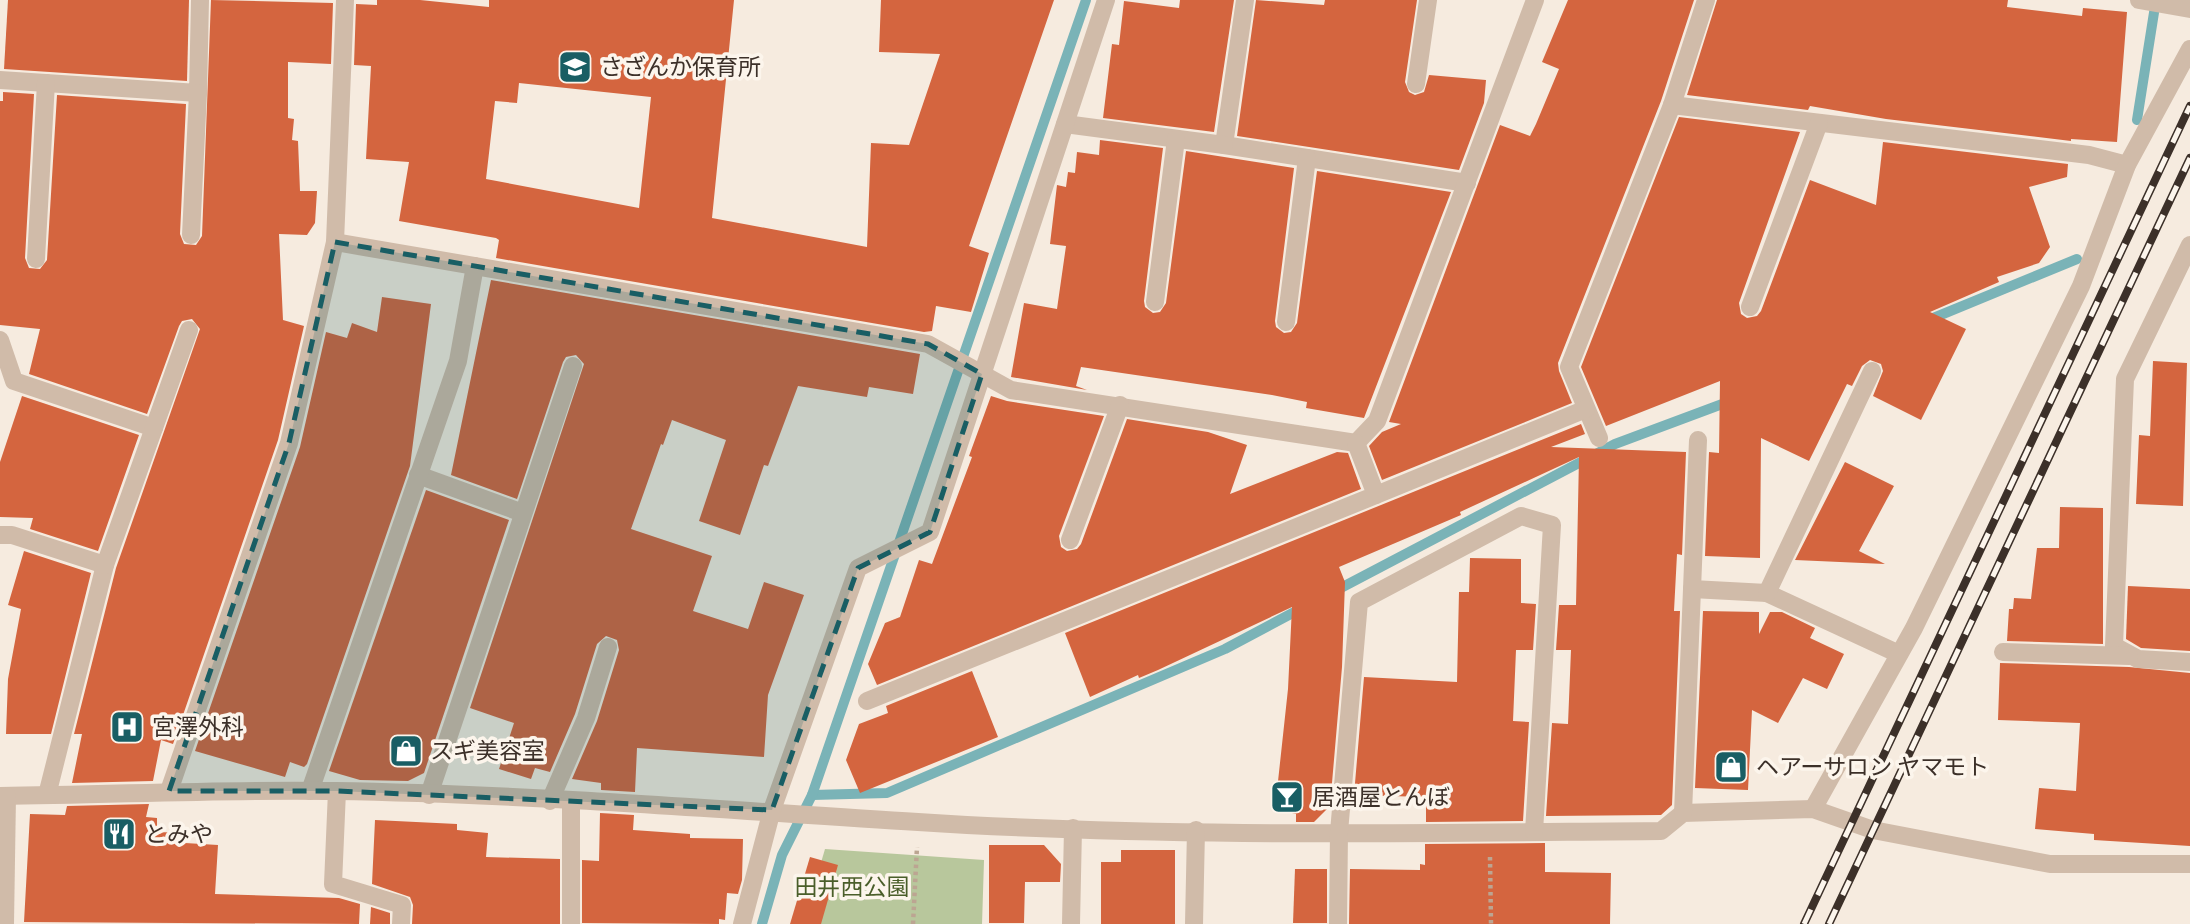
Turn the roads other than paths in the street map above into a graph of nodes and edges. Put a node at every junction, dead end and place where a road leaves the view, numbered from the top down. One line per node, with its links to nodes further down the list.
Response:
1 (200, 0): 14 (street)
2 (345, 0): 24 (street)
3 (1106, 0): 17 (street)
4 (1245, 0): 19 (street)
5 (1428, 0): 13 (street)
6 (1535, 0): 22 (street)
7 (1706, 0): 15 (street)
8 (2143, 1): 9 (street)
9 (2190, 9)
10 (2190, 49): 21 (street)
11 (0, 80): 12 (street)
12 (46, 83): 14 (street); 26 (street)
13 (1416, 84)
14 (198, 93): 23 (street)
15 (1672, 105): 16 (street); 37 (street)
16 (1819, 123): 21 (street); 29 (street)
17 (1065, 124): 18 (street); 34 (street)
18 (1176, 139): 19 (street); 28 (street)
19 (1224, 145): 20 (street)
20 (1307, 158): 22 (street); 30 (street)
21 (2127, 165): 52 (street)
22 (1467, 183): 41 (street)
23 (191, 235)
24 (335, 242): 27 (street); 58 (street)
25 (2188, 253): 53 (street)
26 (36, 259)
27 (475, 266): 34 (street); 42 (street)
28 (1155, 302)
29 (1750, 307)
30 (1286, 322)
31 (189, 330): 38 (street)
32 (0, 340): 38 (street)
33 (572, 366): 44 (street)
34 (976, 371): 36 (street); 65 (street)
35 (1872, 371): 49 (street)
36 (1120, 405): 41 (street); 46 (street)
37 (1586, 409): 39 (street); 43 (street)
38 (154, 428): 47 (street)
39 (1599, 438)
40 (1698, 440): 48 (street)
41 (1356, 443): 43 (street)
42 (418, 475): 44 (street); 56 (street)
43 (1376, 495): 55 (street)
44 (523, 513): 60 (street)
45 (0, 535): 47 (street)
46 (1070, 540)
47 (105, 565): 59 (street)
48 (1692, 589): 49 (street); 66 (street)
49 (1767, 593): 52 (street)
50 (608, 647): 62 (street)
51 (2003, 652): 53 (street)
52 (1899, 654): 64 (street)
53 (2134, 657): 54 (street)
54 (2190, 662)
55 (867, 701)
56 (310, 791): 57 (street); 58 (street)
57 (337, 791): 60 (street); 73 (street)
58 (169, 792): 59 (street)
59 (47, 794): 61 (street)
60 (429, 795): 62 (street)
61 (4, 796): 72 (street)
62 (550, 801): 63 (street)
63 (572, 802): 65 (street); 74 (street)
64 (1814, 809): 66 (street); 71 (street)
65 (772, 810): 67 (street); 75 (street)
66 (1682, 813): 70 (street)
67 (1073, 828): 68 (street); 76 (street)
68 (1196, 830): 69 (street); 77 (street)
69 (1339, 832): 70 (street); 70 (street); 78 (street)
70 (1534, 832)
71 (2190, 864)
72 (5, 924)
73 (401, 924)
74 (571, 924)
75 (742, 924)
76 (1071, 924)
77 (1194, 924)
78 (1338, 924)

